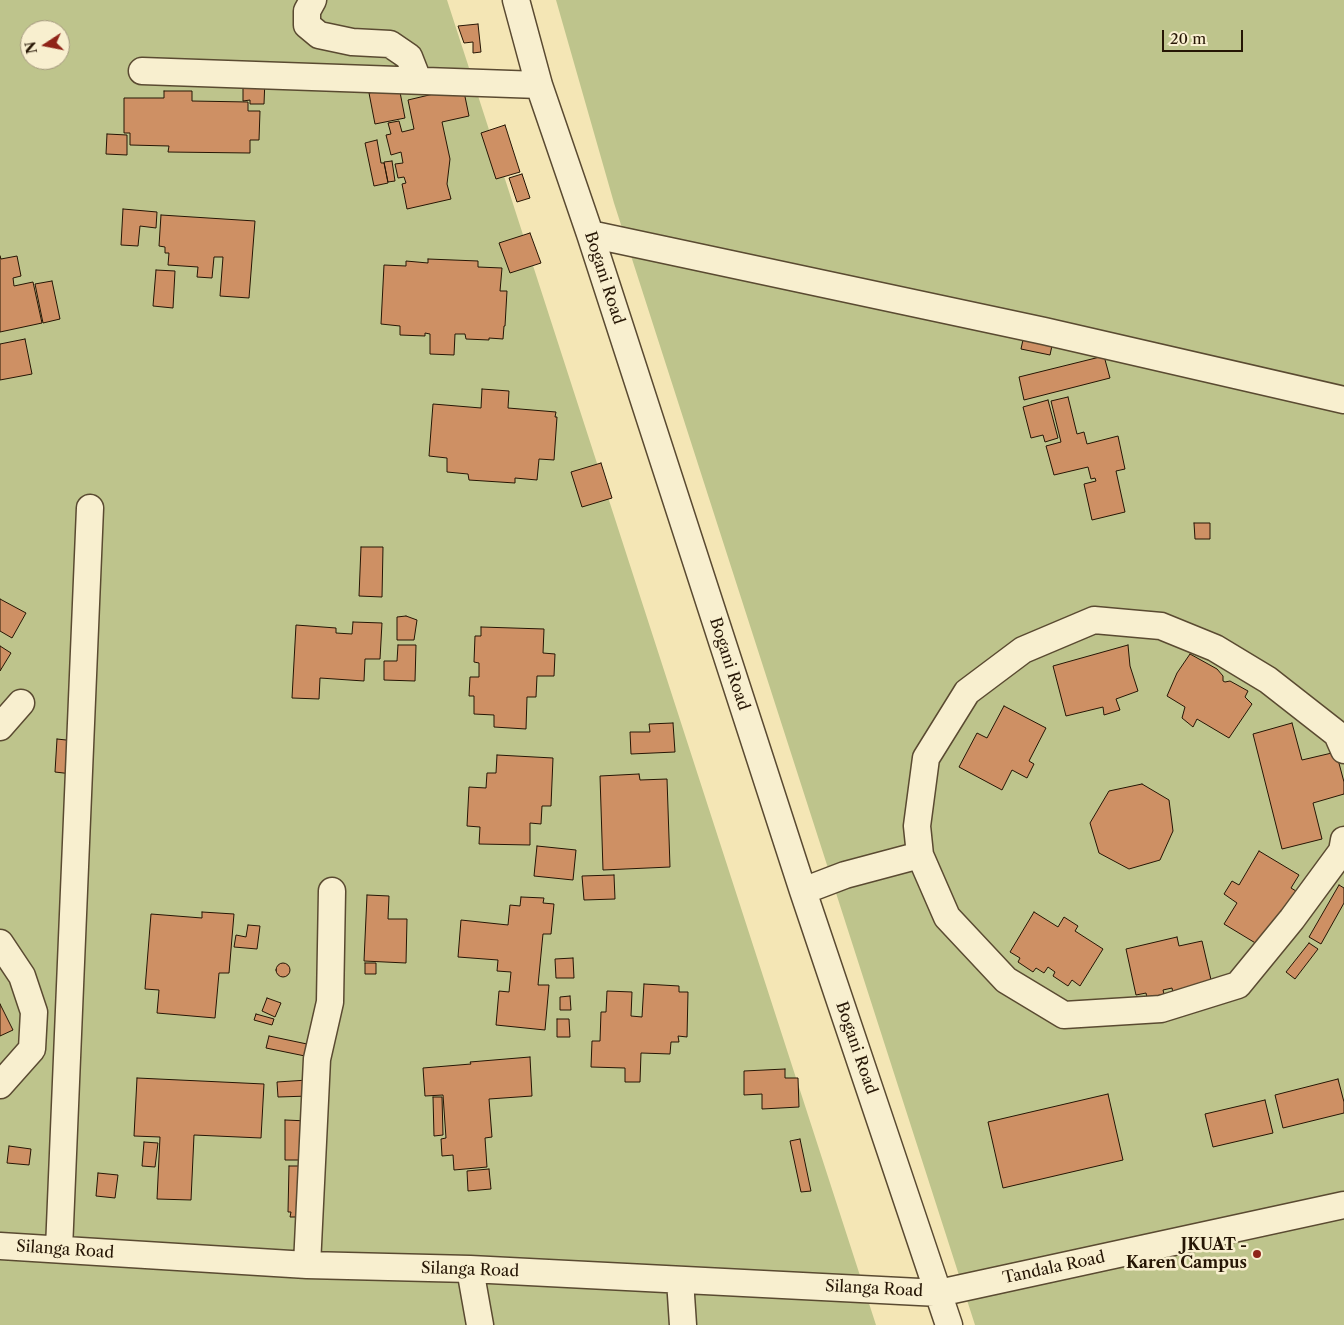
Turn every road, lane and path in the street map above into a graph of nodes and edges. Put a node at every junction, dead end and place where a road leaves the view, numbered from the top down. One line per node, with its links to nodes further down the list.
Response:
1 (312, 0): 4 (street)
2 (516, 0): 5 (street, Bogani Road)
3 (142, 71): 4 (street)
4 (418, 80): 5 (street)
5 (539, 85): 6 (street, Bogani Road)
6 (590, 234): 7 (street); 14 (street, Bogani Road)
7 (1344, 400)
8 (90, 508): 20 (street)
9 (21, 703): 10 (street)
10 (0, 727)
11 (1344, 750): 13 (street)
12 (1344, 840): 13 (street)
13 (920, 855): 14 (street)
14 (803, 891): 24 (street, Bogani Road)
15 (332, 892): 21 (street)
16 (0, 943): 17 (street)
17 (0, 1085)
18 (1344, 1205): 24 (street, Tandala Road)
19 (0, 1246): 20 (street, Silanga Road)
20 (59, 1249): 21 (street, Silanga Road)
21 (307, 1265): 22 (street, Silanga Road)
22 (470, 1269): 23 (street, Silanga Road); 25 (street)
23 (680, 1280): 24 (street, Silanga Road); 26 (street)
24 (939, 1293): 27 (street, Bogani Road)
25 (480, 1325)
26 (683, 1325)
27 (949, 1325)

